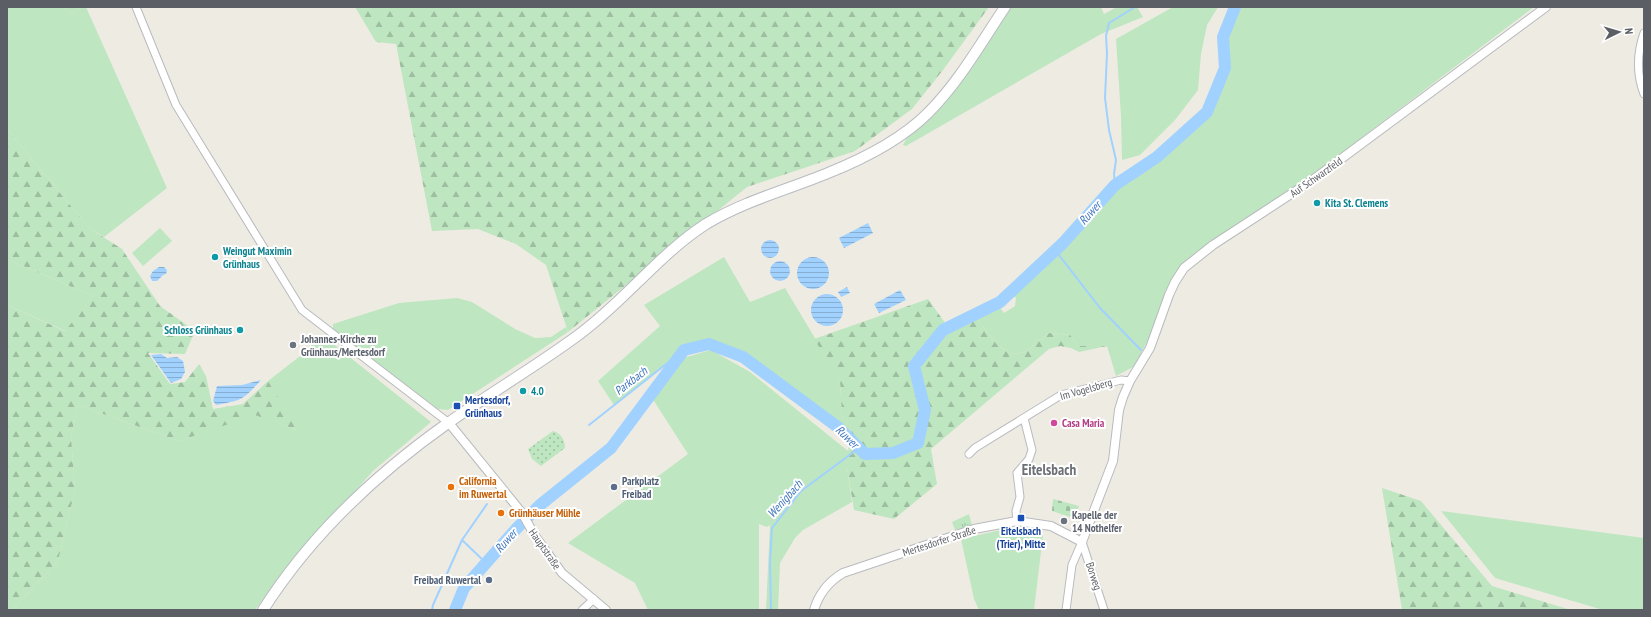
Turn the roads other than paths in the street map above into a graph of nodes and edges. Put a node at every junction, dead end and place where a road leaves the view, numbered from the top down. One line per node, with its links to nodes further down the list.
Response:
1 (136, 7): 8 (street)
2 (1005, 7): 8 (main road)
3 (1546, 7): 6 (street, Auf Schwarzfeld)
4 (1644, 33): 5 (street)
5 (1644, 94)
6 (1130, 381): 7 (street, Im Vogelsberg); 11 (street, Auf Schwarzfeld)
7 (1024, 418): 9 (street, Im Vogelsberg); 10 (street)
8 (448, 423): 12 (street, Hauptstraße); 13 (main road)
9 (969, 454)
10 (1017, 521): 11 (street, Mertesdorfer Straße); 16 (street, Mertesdorfer Straße)
11 (1082, 542): 17 (street); 18 (street, Borweg)
12 (594, 599): 14 (street); 15 (street, Hauptstraße)
13 (263, 610)
14 (582, 610)
15 (606, 610)
16 (814, 610)
17 (1066, 610)
18 (1104, 610)

